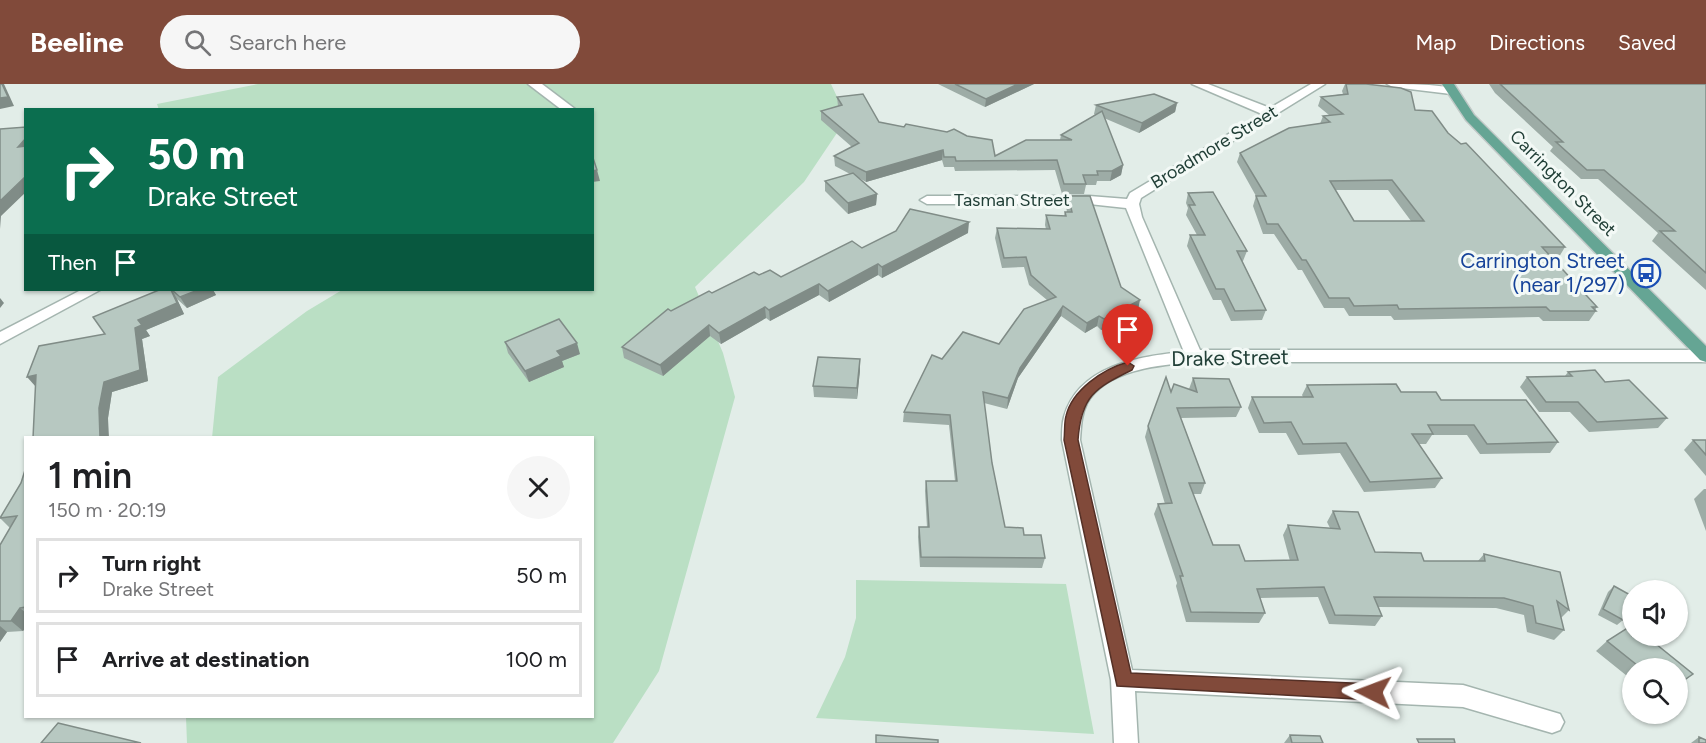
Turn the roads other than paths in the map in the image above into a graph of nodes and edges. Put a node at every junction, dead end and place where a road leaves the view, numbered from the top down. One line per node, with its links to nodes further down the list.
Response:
1 (534, 84): 6 (street)
2 (1198, 84): 7 (street)
3 (1320, 84): 7 (street, Broadmore Street)
4 (1394, 84): 5 (street)
5 (1449, 87): 13 (main road, Carrington Street)
6 (568, 108)
7 (1271, 113): 9 (street, Broadmore Street)
8 (927, 201): 9 (street, Tasman Street)
9 (1132, 204): 12 (street, Broadmore Street)
10 (90, 291): 11 (street)
11 (0, 339)
12 (1194, 356): 13 (street, Drake Street); 14 (street, Drake Street)
13 (1706, 356)
14 (1124, 680): 15 (street); 16 (street, Drake Street)
15 (1552, 722)
16 (1126, 743)

